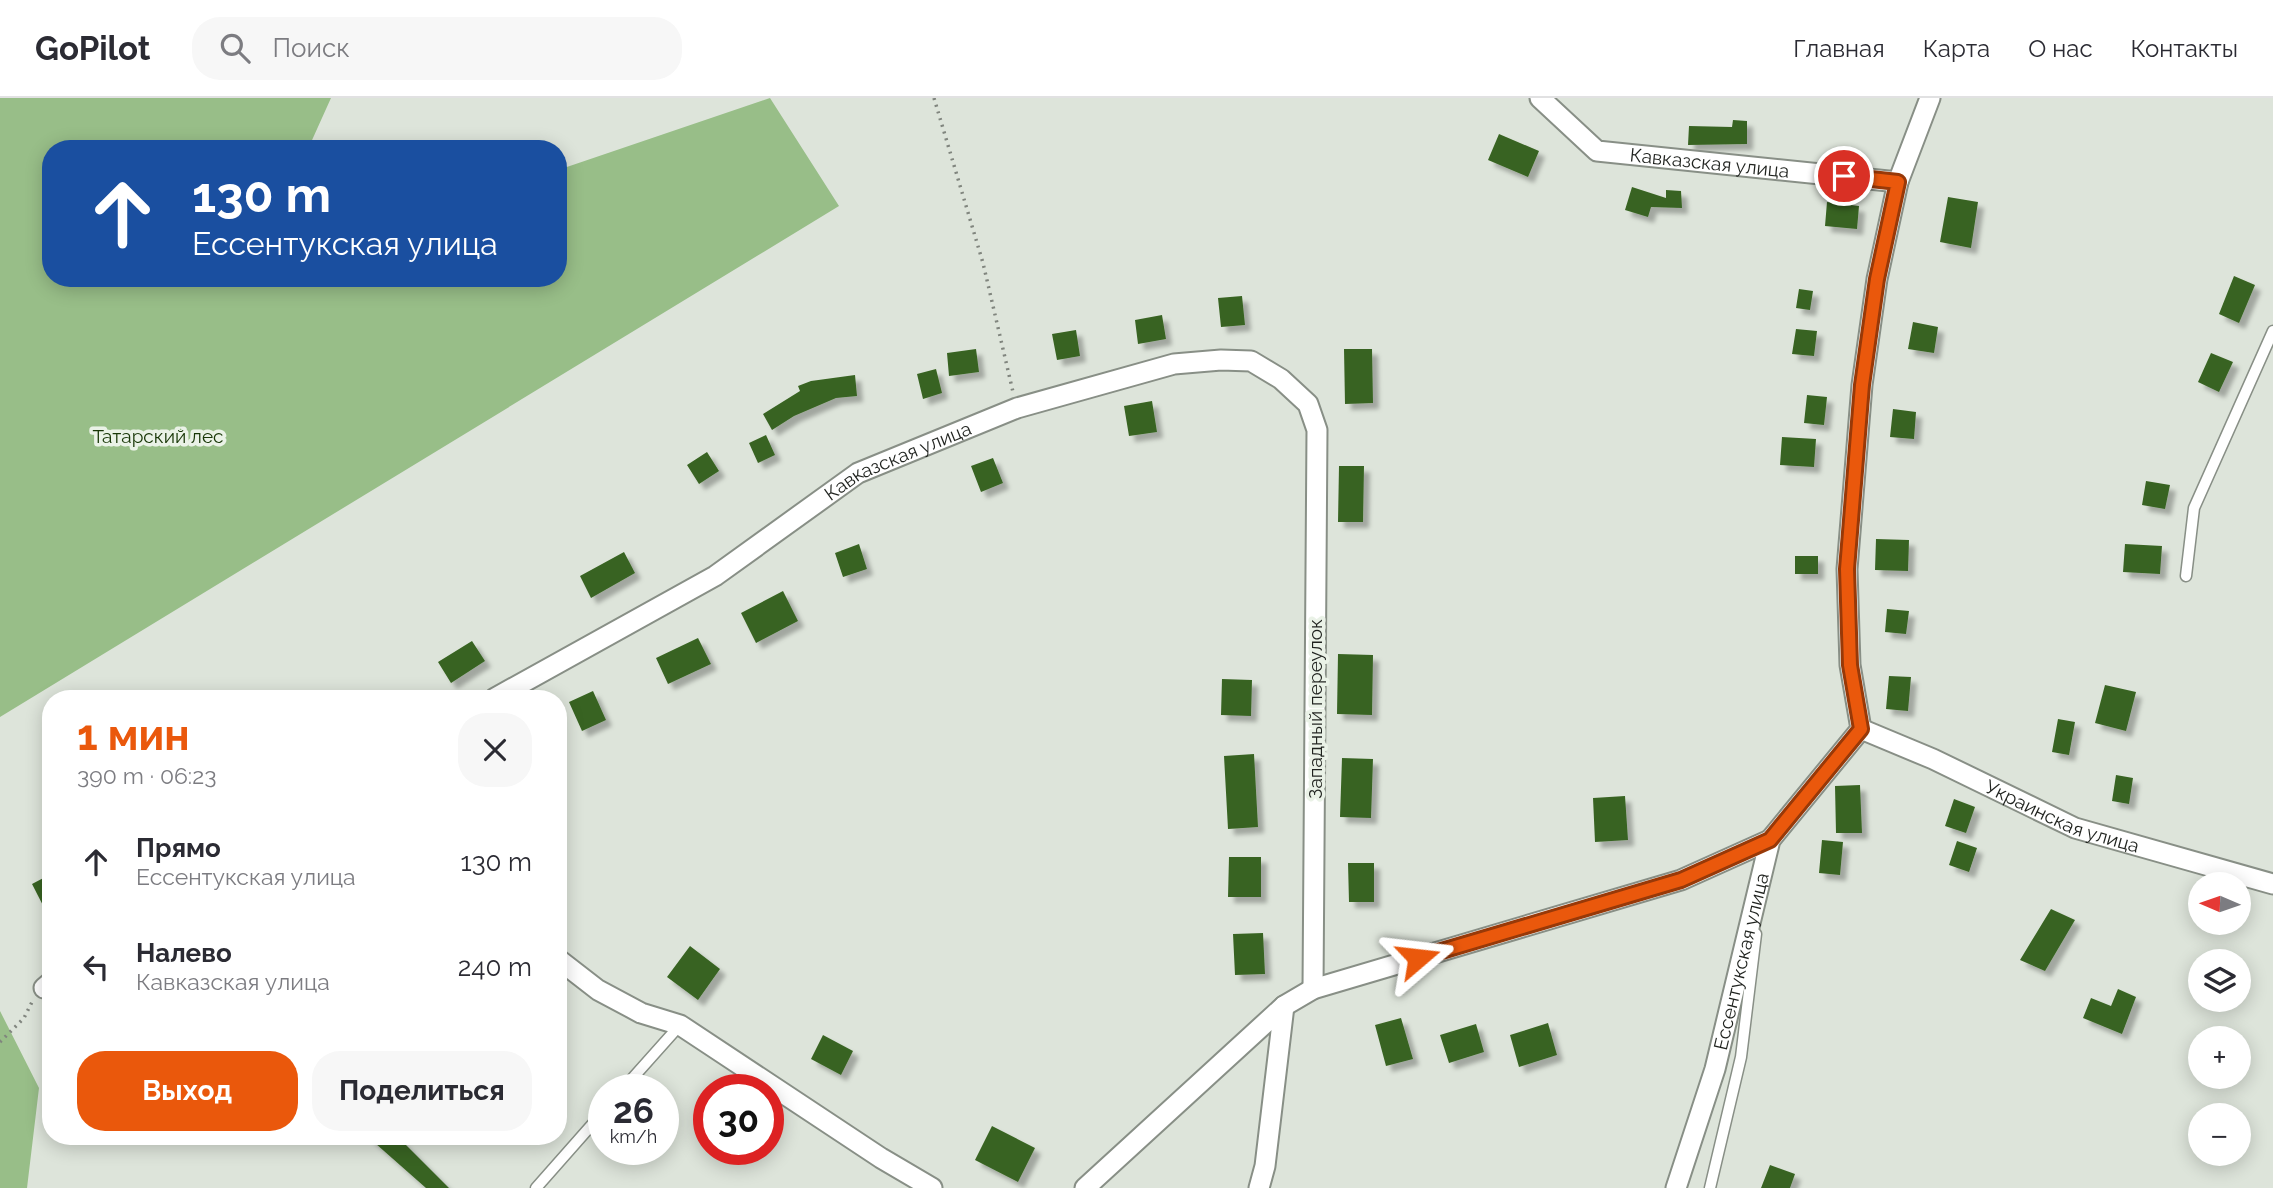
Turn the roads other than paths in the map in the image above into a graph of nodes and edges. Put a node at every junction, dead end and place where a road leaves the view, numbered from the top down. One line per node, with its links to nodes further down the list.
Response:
1 (1540, 98): 3 (street, Кавказская улица)
2 (1930, 98): 3 (street)
3 (1898, 182): 8 (street)
4 (2273, 331): 6 (lane)
5 (1317, 430): 7 (street, Кавказская улица); 13 (street, Западный переулок)
6 (2186, 576)
7 (509, 690)
8 (1861, 729): 9 (street, Ессентукская улица); 10 (street, Украинская улица)
9 (1770, 840): 11 (street, Ессентукская улица); 13 (street)
10 (2273, 884)
11 (1756, 895): 22 (street, Ессентукская улица); 23 (lane)
12 (567, 966): 15 (street)
13 (1313, 989): 14 (street)
14 (1284, 1006): 20 (street); 21 (street)
15 (680, 1025): 16 (lane); 19 (street)
16 (636, 1074)
17 (588, 1129): 18 (lane)
18 (536, 1188)
19 (932, 1188)
20 (1085, 1188)
21 (1259, 1188)
22 (1676, 1188)
23 (1710, 1188)

